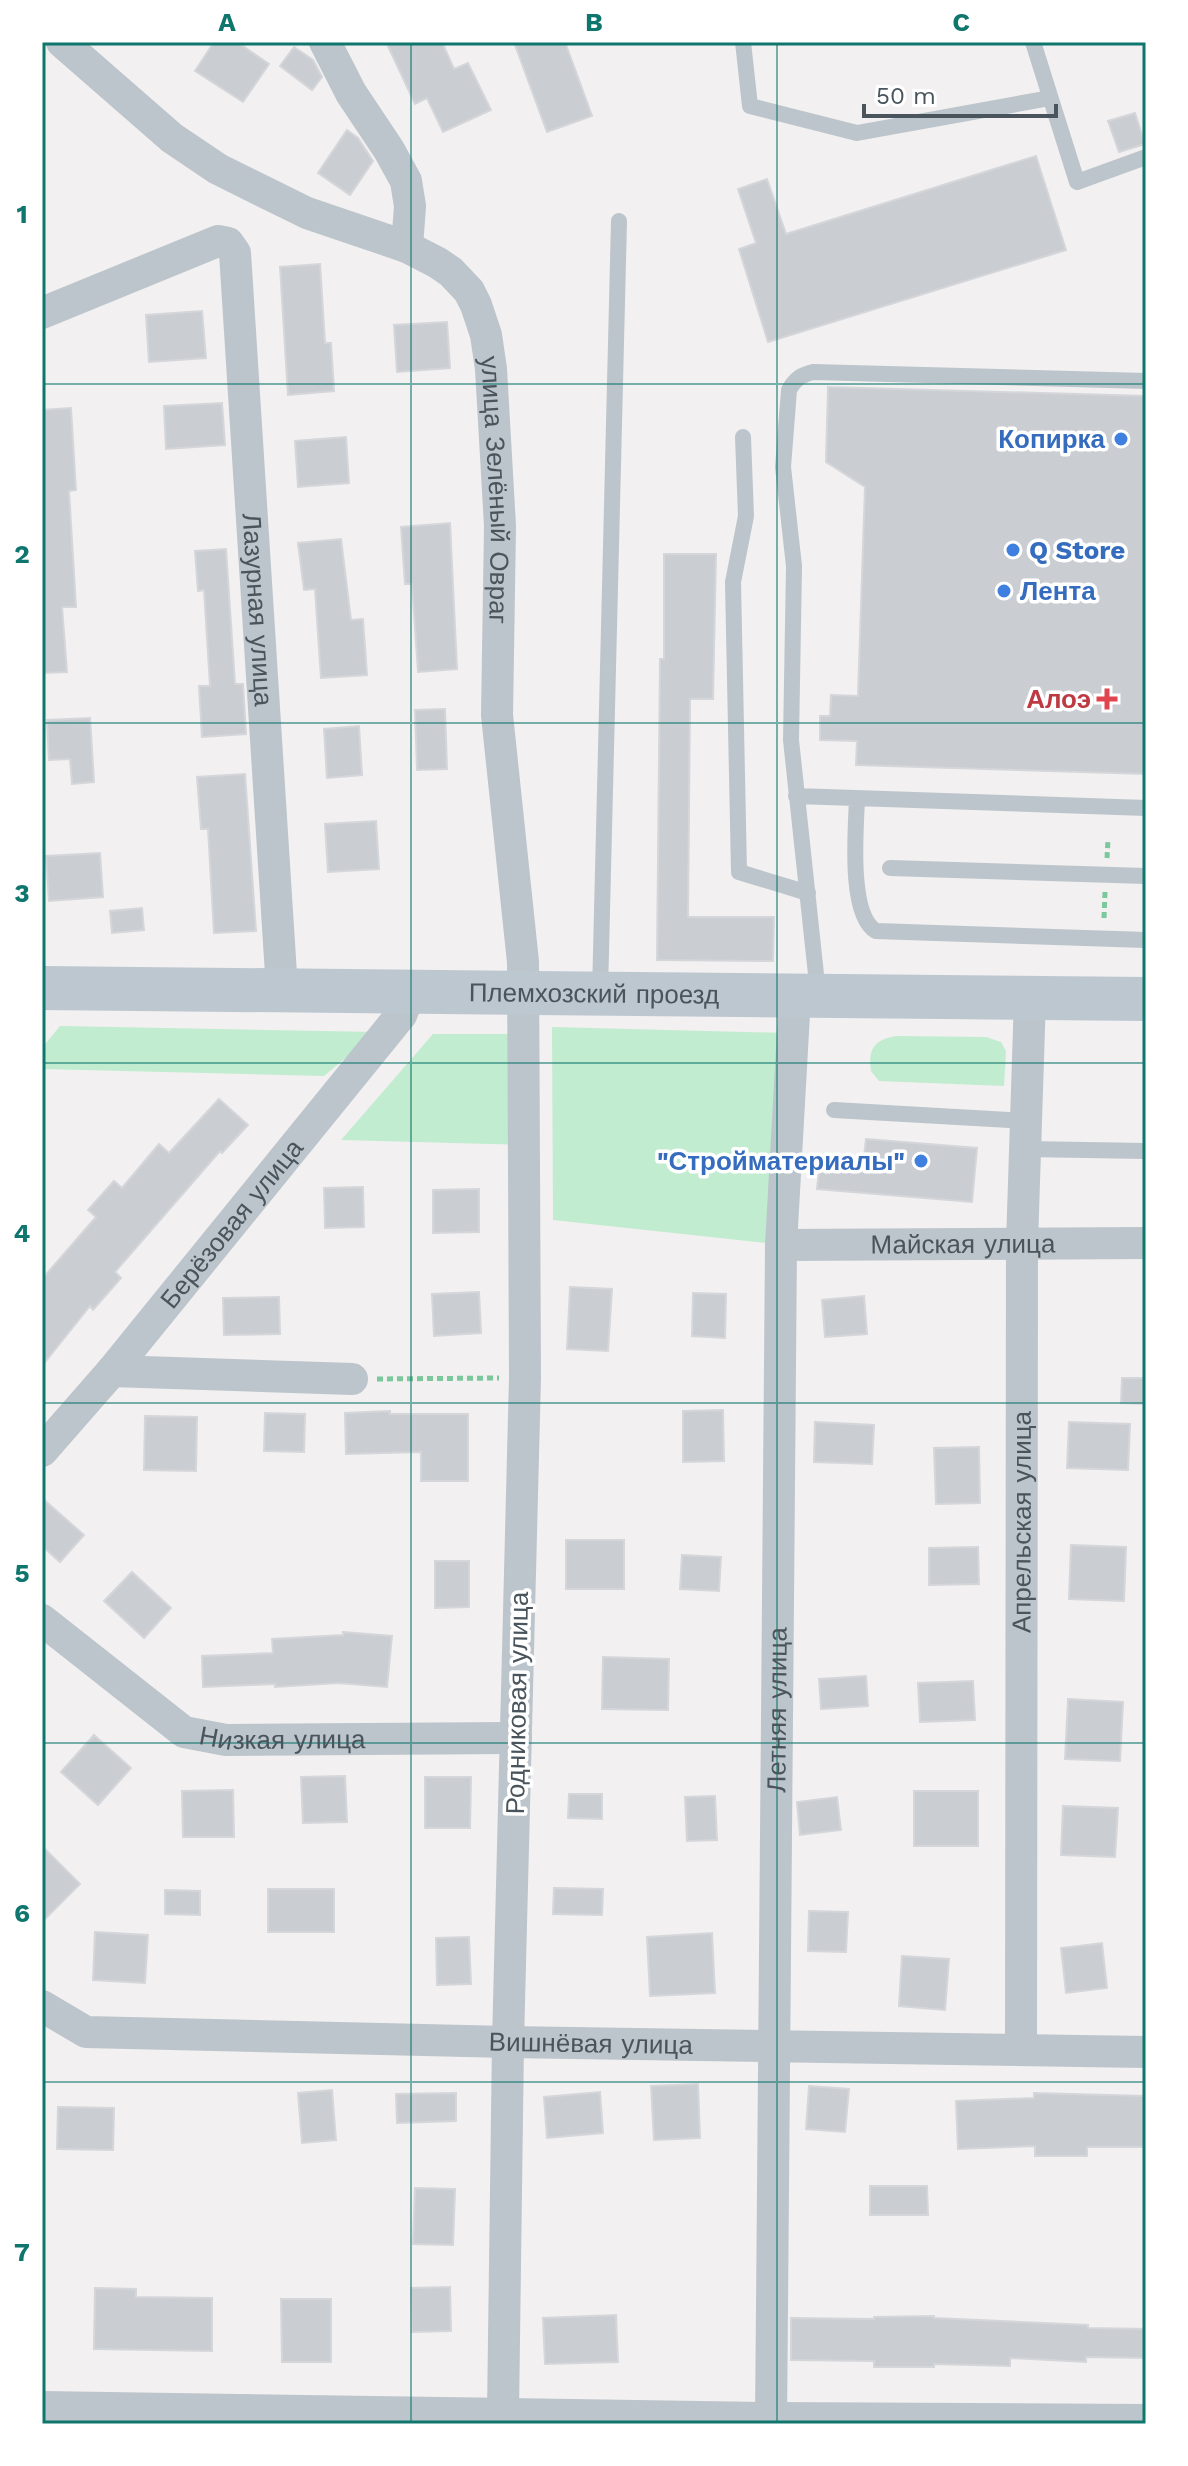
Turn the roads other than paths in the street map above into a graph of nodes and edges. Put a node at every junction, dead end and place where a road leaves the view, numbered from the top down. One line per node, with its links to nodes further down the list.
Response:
1 (62, 42): 8 (street)
2 (325, 42): 8 (street)
3 (743, 42): 5 (lane)
4 (1033, 42): 5 (lane)
5 (1050, 98): 6 (lane)
6 (1146, 157)
7 (619, 221): 23 (lane)
8 (407, 247): 22 (street, улица Зелёный Овраг)
9 (42, 313): 20 (street, Лазурная улица)
10 (1146, 381): 12 (lane)
11 (743, 437): 17 (lane)
12 (796, 796): 13 (lane); 17 (lane)
13 (857, 799): 14 (lane); 18 (lane)
14 (1146, 808)
15 (890, 868): 16 (lane)
16 (1146, 876)
17 (808, 893): 24 (lane)
18 (1146, 940)
19 (43, 989): 20 (main road, Племхозский проезд)
20 (282, 990): 21 (main road, Племхозский проезд)
21 (411, 991): 22 (main road, Племхозский проезд); 33 (street, Берёзовая улица)
22 (523, 994): 23 (main road, Племхозский проезд); 37 (street, Родниковая улица)
23 (600, 995): 24 (main road, Племхозский проезд)
24 (807, 996): 25 (main road, Племхозский проезд); 32 (street, Летняя улица)
25 (1030, 997): 26 (main road, Племхозский проезд); 28 (street, Апрельская улица)
26 (1146, 999)
27 (834, 1110): 28 (lane)
28 (1026, 1135): 29 (lane); 31 (street, Апрельская улица)
29 (1146, 1151)
30 (1146, 1243): 31 (street, Майская улица)
31 (1022, 1244): 32 (street, Майская улица); 41 (street, Апрельская улица)
32 (781, 1245): 40 (street, Летняя улица)
33 (112, 1371): 34 (street); 35 (street, Берёзовая улица)
34 (352, 1379)
35 (42, 1451)
36 (42, 1620): 37 (street, Низкая улица)
37 (516, 1738): 39 (street, Родниковая улица)
38 (42, 2006): 39 (street, Вишнёвая улица)
39 (508, 2042): 40 (street, Вишнёвая улица); 44 (street, Родниковая улица)
40 (774, 2047): 41 (street, Вишнёвая улица); 46 (street, Летняя улица)
41 (1021, 2048): 42 (street, Вишнёвая улица)
42 (1146, 2052)
43 (42, 2407): 44 (street)
44 (503, 2413): 46 (street)
45 (1146, 2420): 46 (street)
46 (771, 2421)

